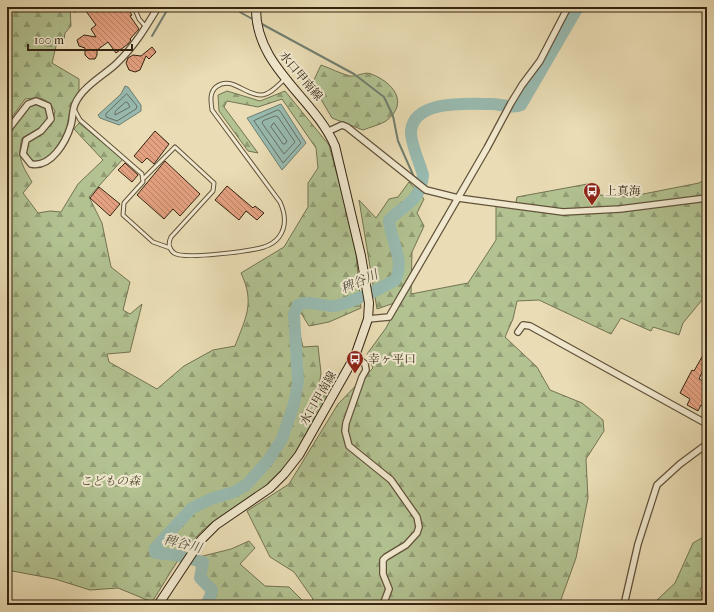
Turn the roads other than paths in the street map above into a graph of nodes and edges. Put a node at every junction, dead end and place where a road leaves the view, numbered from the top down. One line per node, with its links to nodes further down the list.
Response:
1 (134, 7): 5 (lane)
2 (158, 7): 5 (street)
3 (256, 7): 6 (main road, 水口甲南線)
4 (568, 7): 11 (street)
5 (146, 27): 7 (street)
6 (285, 79): 9 (main road, 水口甲南線); 13 (lane)
7 (74, 109): 8 (street); 10 (lane)
8 (7, 131)
9 (329, 131): 11 (street); 14 (main road, 水口甲南線)
10 (144, 178): 13 (lane); 13 (lane)
11 (458, 198): 12 (street); 14 (street)
12 (707, 198)
13 (170, 248)
14 (368, 319): 16 (main road, 水口甲南線)
15 (518, 332): 17 (street)
16 (355, 356): 19 (main road, 水口甲南線); 20 (street)
17 (707, 424)
18 (707, 444): 21 (street)
19 (158, 605)
20 (383, 605)
21 (624, 605)

